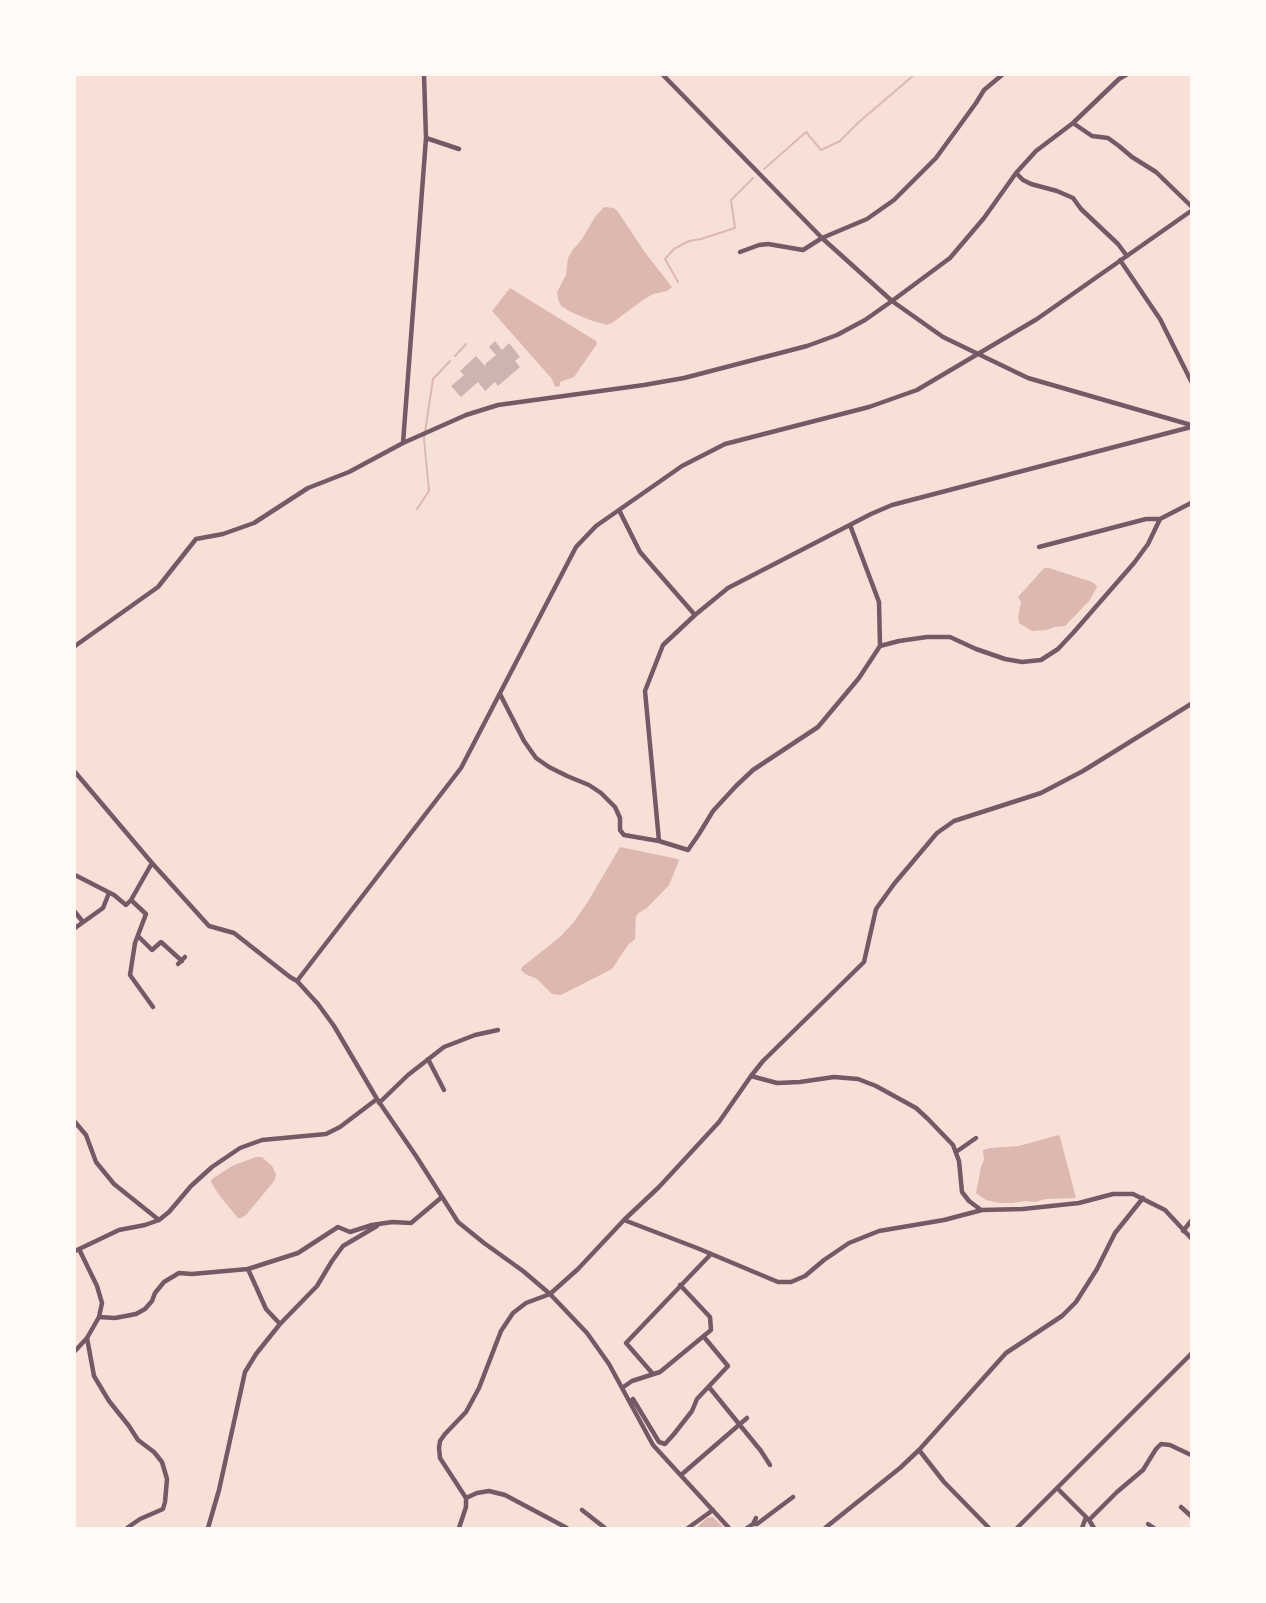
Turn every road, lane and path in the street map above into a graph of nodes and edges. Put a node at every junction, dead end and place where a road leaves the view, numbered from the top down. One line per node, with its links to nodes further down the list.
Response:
1 (424, 75): 6 (street)
2 (663, 75): 11 (street)
3 (1002, 75): 11 (street)
4 (1126, 75): 5 (street)
5 (1073, 123): 8 (street); 9 (street)
6 (426, 138): 7 (street); 19 (street)
7 (459, 149)
8 (1016, 172): 13 (street); 15 (street)
9 (1191, 206)
10 (1191, 210): 13 (street)
11 (822, 238): 12 (street); 15 (street)
12 (740, 252)
13 (1127, 256): 14 (street)
14 (1120, 260): 16 (street); 17 (street)
15 (892, 301): 16 (street); 19 (street)
16 (978, 355): 18 (street); 21 (street)
17 (1191, 381)
18 (1191, 426): 23 (street)
19 (403, 443): 26 (street)
20 (1191, 503): 22 (street)
21 (619, 510): 25 (street); 28 (street)
22 (1160, 519): 24 (street); 27 (street)
23 (850, 525): 25 (street); 27 (street)
24 (1040, 547)
25 (695, 615): 31 (street)
26 (75, 646)
27 (880, 646): 31 (street)
28 (500, 694): 31 (street); 41 (street)
29 (1191, 704): 45 (street)
30 (75, 772): 32 (street)
31 (659, 841)
32 (152, 863): 35 (street); 41 (street)
33 (75, 875): 34 (street)
34 (110, 893): 35 (street); 37 (street)
35 (131, 900): 39 (street)
36 (75, 912): 37 (street)
37 (83, 922): 38 (street)
38 (75, 928)
39 (138, 936): 40 (street); 42 (street)
40 (182, 960)
41 (297, 981): 47 (street)
42 (153, 1007)
43 (498, 1030): 44 (street)
44 (428, 1059): 46 (street); 47 (street)
45 (751, 1076): 50 (street); 55 (street)
46 (444, 1090)
47 (378, 1101): 51 (street); 54 (street)
48 (75, 1122): 54 (street)
49 (976, 1138): 50 (street)
50 (956, 1152): 53 (street)
51 (442, 1197): 57 (street); 64 (street)
52 (1143, 1198): 53 (street); 58 (street); 77 (street)
53 (982, 1210): 61 (street)
54 (159, 1220): 60 (street)
55 (624, 1220): 61 (street); 64 (street)
56 (1191, 1221): 58 (street)
57 (380, 1225): 62 (street); 66 (street)
58 (1184, 1231): 59 (street)
59 (1191, 1238)
60 (77, 1250): 65 (street)
61 (711, 1254): 63 (street)
62 (248, 1269): 65 (street); 66 (street)
63 (680, 1285): 67 (street); 71 (street)
64 (550, 1294): 73 (street); 83 (street)
65 (99, 1317): 68 (street)
66 (280, 1324): 93 (street)
67 (704, 1337): 71 (street); 72 (street)
68 (87, 1338): 69 (street); 92 (street)
69 (75, 1351)
70 (1191, 1354): 81 (street)
71 (653, 1374): 73 (street)
72 (709, 1387): 74 (street); 76 (street)
73 (622, 1388): 74 (street)
74 (630, 1402): 80 (street)
75 (747, 1418): 76 (street)
76 (739, 1425): 79 (street); 80 (street)
77 (919, 1450): 100 (street); 101 (street)
78 (1191, 1455): 89 (street)
79 (770, 1465)
80 (681, 1475): 86 (street)
81 (1057, 1488): 89 (street); 102 (street)
82 (793, 1497): 90 (street)
83 (466, 1498): 94 (street); 95 (street)
84 (1181, 1508): 87 (street)
85 (582, 1510): 96 (street)
86 (712, 1510): 97 (street); 98 (street)
87 (1191, 1516)
88 (756, 1518): 90 (street)
89 (1088, 1519): 103 (street); 104 (street)
90 (753, 1524): 99 (street)
91 (1148, 1524): 105 (street)
92 (126, 1528)
93 (208, 1528)
94 (459, 1528)
95 (567, 1528)
96 (605, 1528)
97 (688, 1528)
98 (729, 1528)
99 (747, 1528)
100 (825, 1528)
101 (989, 1528)
102 (1017, 1528)
103 (1082, 1528)
104 (1094, 1528)
105 (1154, 1528)

